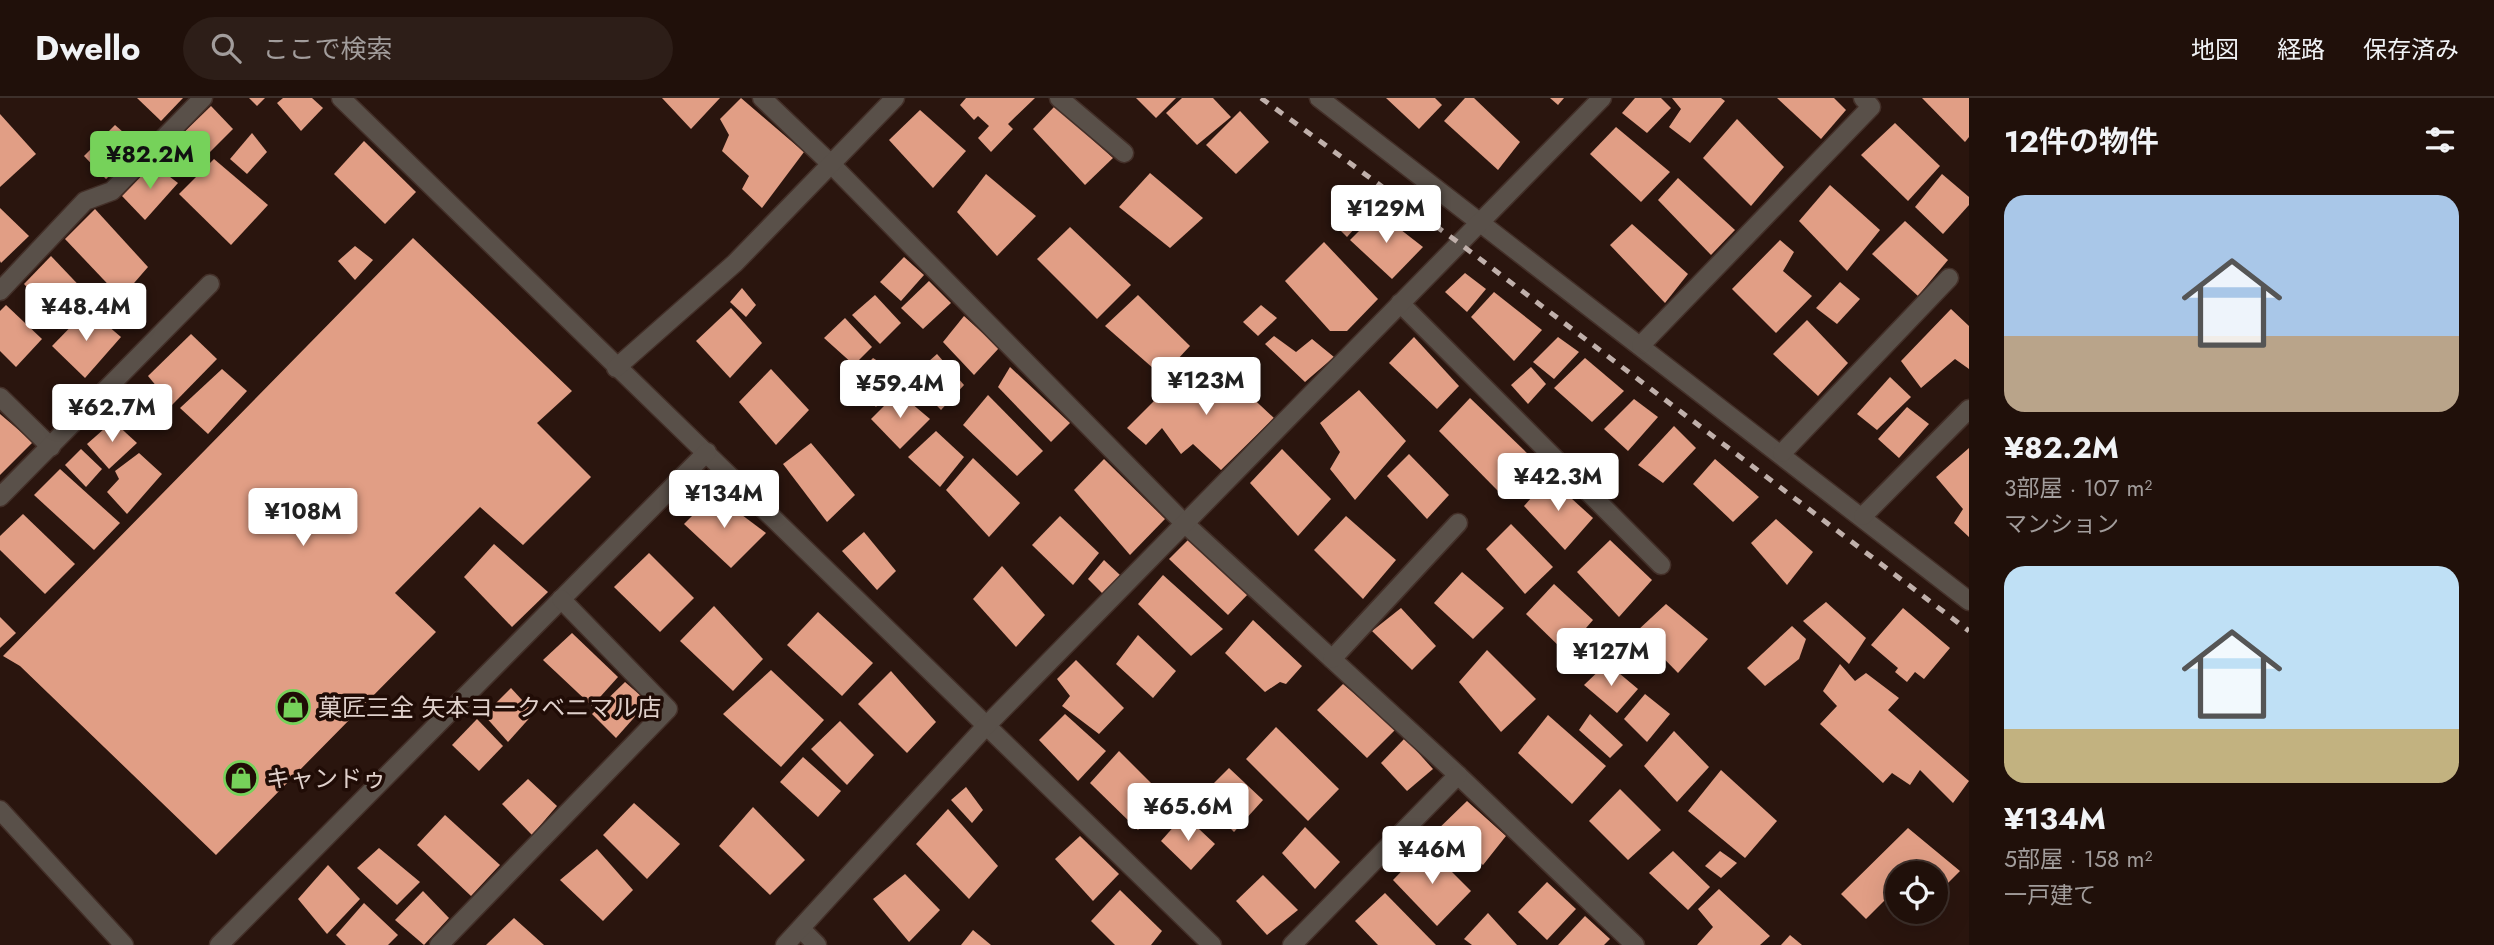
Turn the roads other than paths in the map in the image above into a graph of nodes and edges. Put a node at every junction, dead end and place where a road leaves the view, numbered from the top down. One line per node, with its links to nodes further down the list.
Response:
1 (203, 98): 14 (street)
2 (341, 98): 17 (street)
3 (762, 98): 10 (street)
4 (895, 98): 10 (street)
5 (1059, 98): 9 (street)
6 (1319, 98): 11 (street)
7 (1602, 98): 11 (street)
8 (1863, 98): 16 (street)
9 (1124, 153)
10 (831, 164): 17 (street); 25 (street)
11 (1480, 221): 15 (street); 16 (street)
12 (1949, 278): 22 (street)
13 (210, 284): 20 (street)
14 (0, 291)
15 (1400, 303): 25 (street); 27 (street)
16 (1641, 345): 22 (street)
17 (616, 368): 21 (street)
18 (0, 397): 20 (street)
19 (1969, 409): 24 (street)
20 (51, 447): 23 (street)
21 (707, 452): 28 (street); 31 (street)
22 (1782, 453): 24 (street)
23 (0, 497)
24 (1863, 516): 29 (street)
25 (1183, 522): 30 (street); 31 (street)
26 (1458, 523): 30 (street)
27 (1661, 565)
28 (561, 599): 36 (street); 37 (street)
29 (1969, 601)
30 (1332, 659): 32 (street)
31 (986, 726): 34 (street); 40 (street)
32 (1458, 775): 41 (street); 42 (street)
33 (0, 810): 35 (street)
34 (801, 929): 38 (street); 39 (street)
35 (124, 945)
36 (219, 945)
37 (439, 945)
38 (785, 945)
39 (817, 945)
40 (1212, 945)
41 (1292, 945)
42 (1635, 945)

